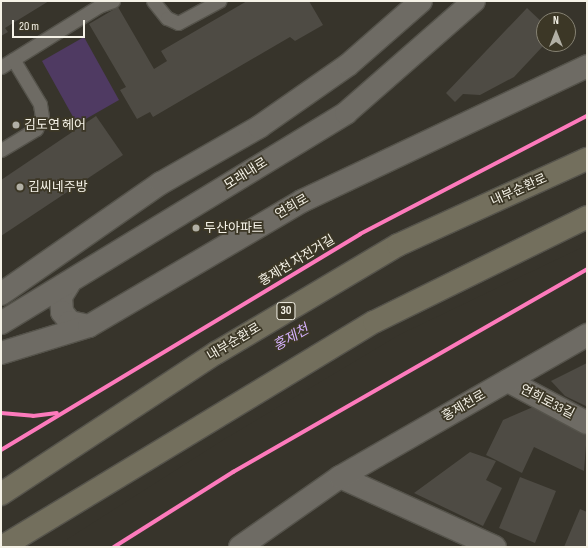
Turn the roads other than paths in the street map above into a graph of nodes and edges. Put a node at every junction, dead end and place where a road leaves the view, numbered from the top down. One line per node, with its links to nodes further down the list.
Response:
1 (113, 1): 6 (lane)
2 (153, 1): 3 (lane)
3 (219, 1)
4 (421, 1): 13 (main road)
5 (474, 1): 12 (main road, 모래내로)
6 (13, 59): 7 (lane); 9 (lane)
7 (1, 66)
8 (587, 66): 15 (main road, 연희로)
9 (1, 150)
10 (587, 159): 21 (highway, 내부순환로 / 30)
11 (587, 217): 22 (highway)
12 (69, 284): 14 (main road, 모래내로); 15 (main road)
13 (1, 294)
14 (1, 323)
15 (89, 326): 17 (main road, 연희로)
16 (587, 335): 18 (main road, 홍제천로)
17 (1, 353)
18 (508, 381): 19 (main road, 연희로33길); 20 (main road, 홍제천로)
19 (587, 422)
20 (340, 477): 23 (main road, 홍제천로); 24 (main road)
21 (1, 494)
22 (2, 547)
23 (240, 547)
24 (494, 547)

